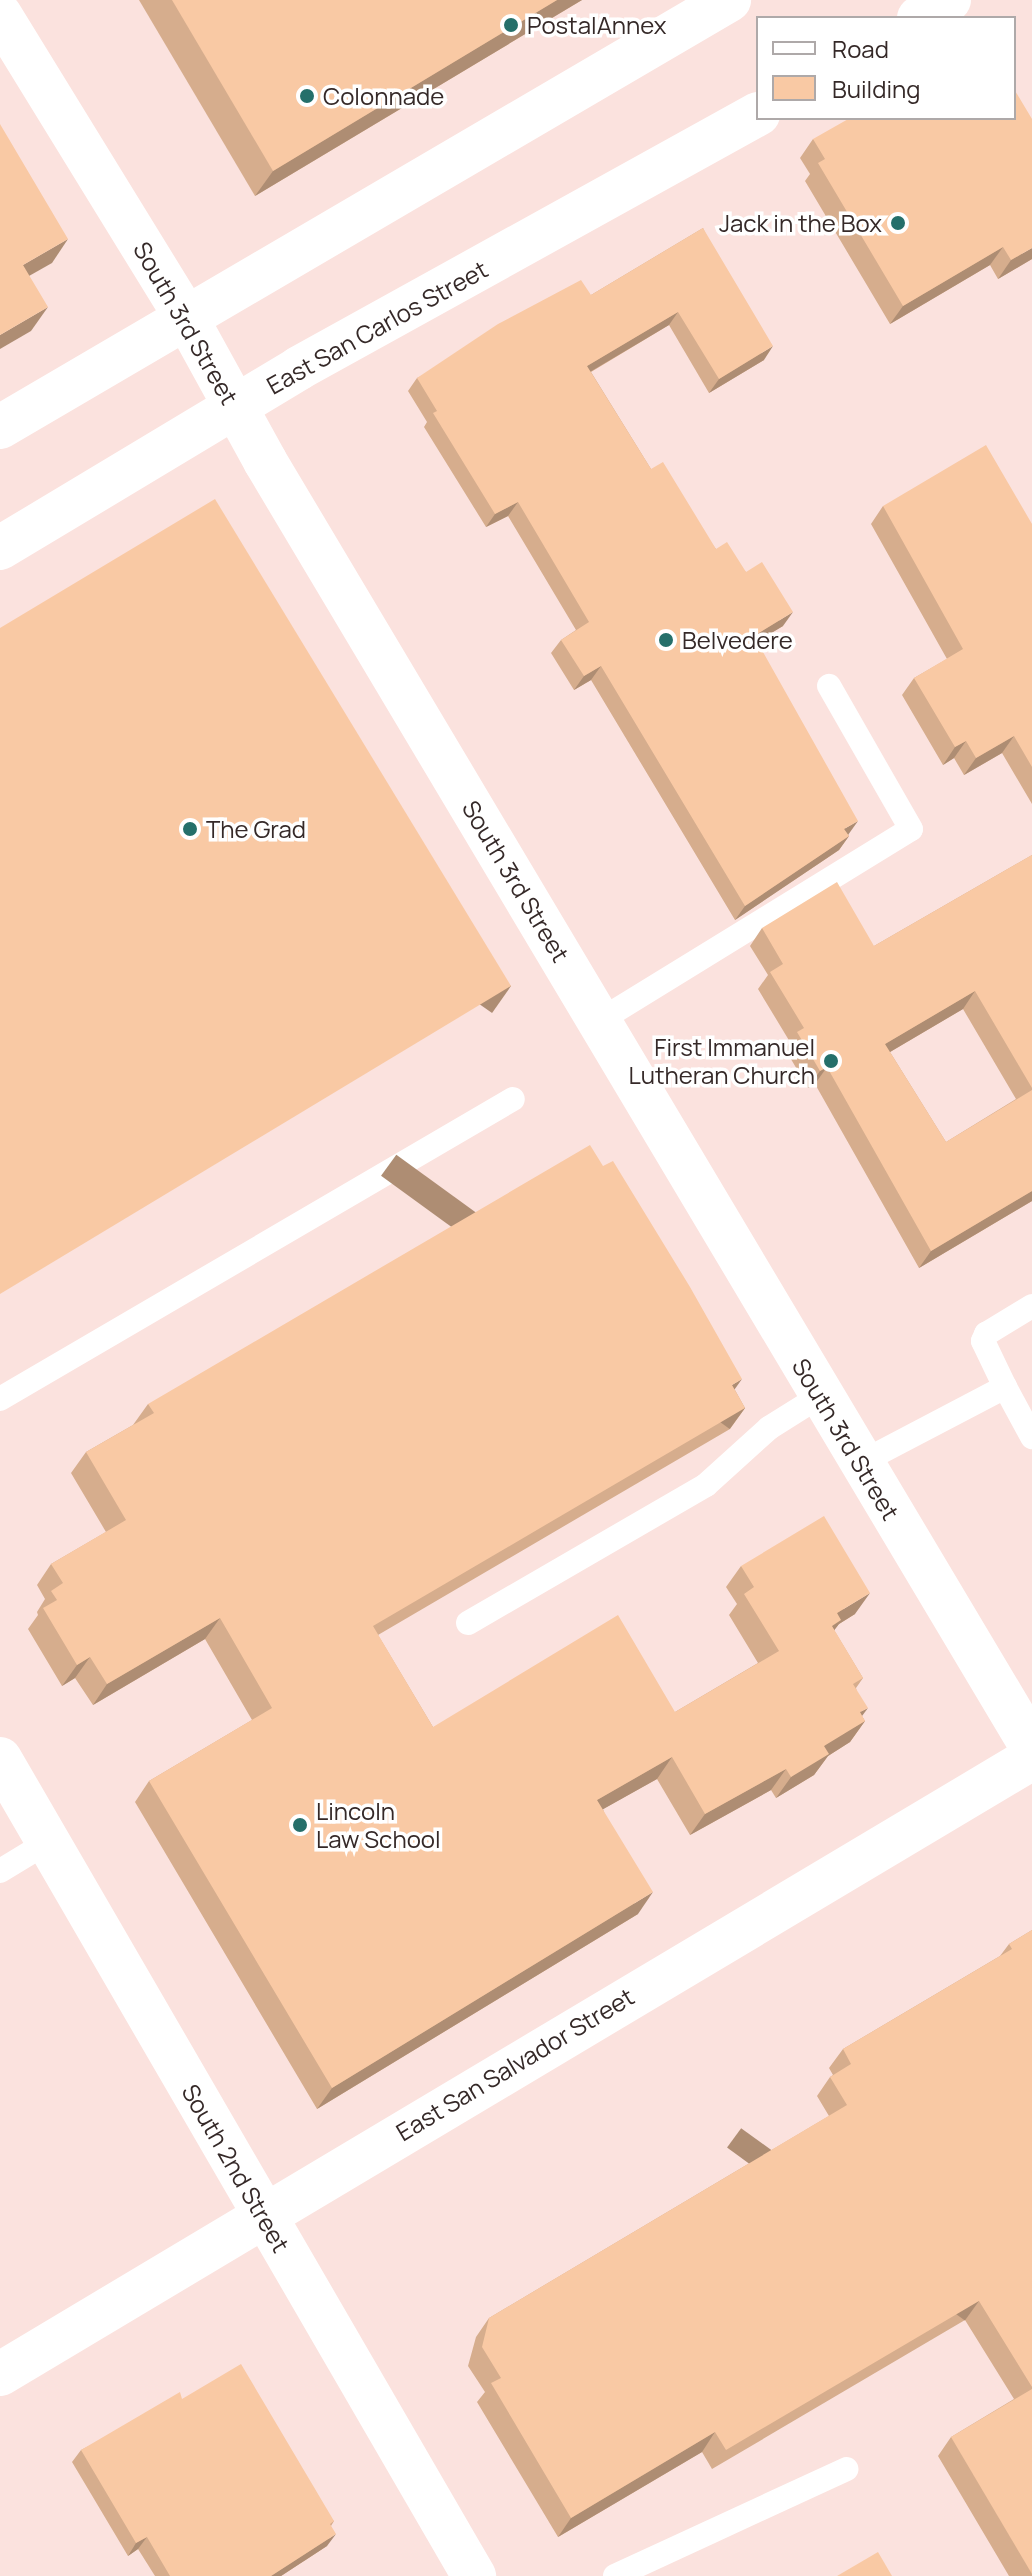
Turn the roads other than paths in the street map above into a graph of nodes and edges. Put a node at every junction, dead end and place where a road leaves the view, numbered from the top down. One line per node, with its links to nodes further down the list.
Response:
1 (729, 0): 6 (street)
2 (949, 0): 4 (street)
3 (0, 15): 6 (street, South 3rd Street)
4 (922, 16)
5 (756, 115): 7 (street, East San Carlos Street)
6 (187, 319): 7 (street, South 3rd Street); 8 (street)
7 (235, 407): 9 (street, East San Carlos Street); 11 (street, South 3rd Street)
8 (0, 427)
9 (0, 548)
10 (829, 686): 11 (lane)
11 (599, 1021): 15 (street, South 3rd Street)
12 (513, 1099): 16 (lane)
13 (1032, 1306): 14 (lane)
14 (1005, 1387): 17 (lane); 18 (lane)
15 (820, 1396): 18 (street, South 3rd Street); 19 (lane)
16 (0, 1399)
17 (1032, 1437)
18 (860, 1463): 20 (street, South 3rd Street)
19 (468, 1623)
20 (1032, 1747)
21 (1032, 1758): 25 (street, East San Salvador Street)
22 (0, 1759): 23 (street, South 2nd Street)
23 (46, 1843): 24 (lane); 25 (street, South 2nd Street)
24 (0, 1871)
25 (263, 2215): 26 (street, East San Salvador Street); 28 (street, South 2nd Street)
26 (0, 2374)
27 (847, 2469): 29 (lane)
28 (474, 2576)
29 (615, 2576)

